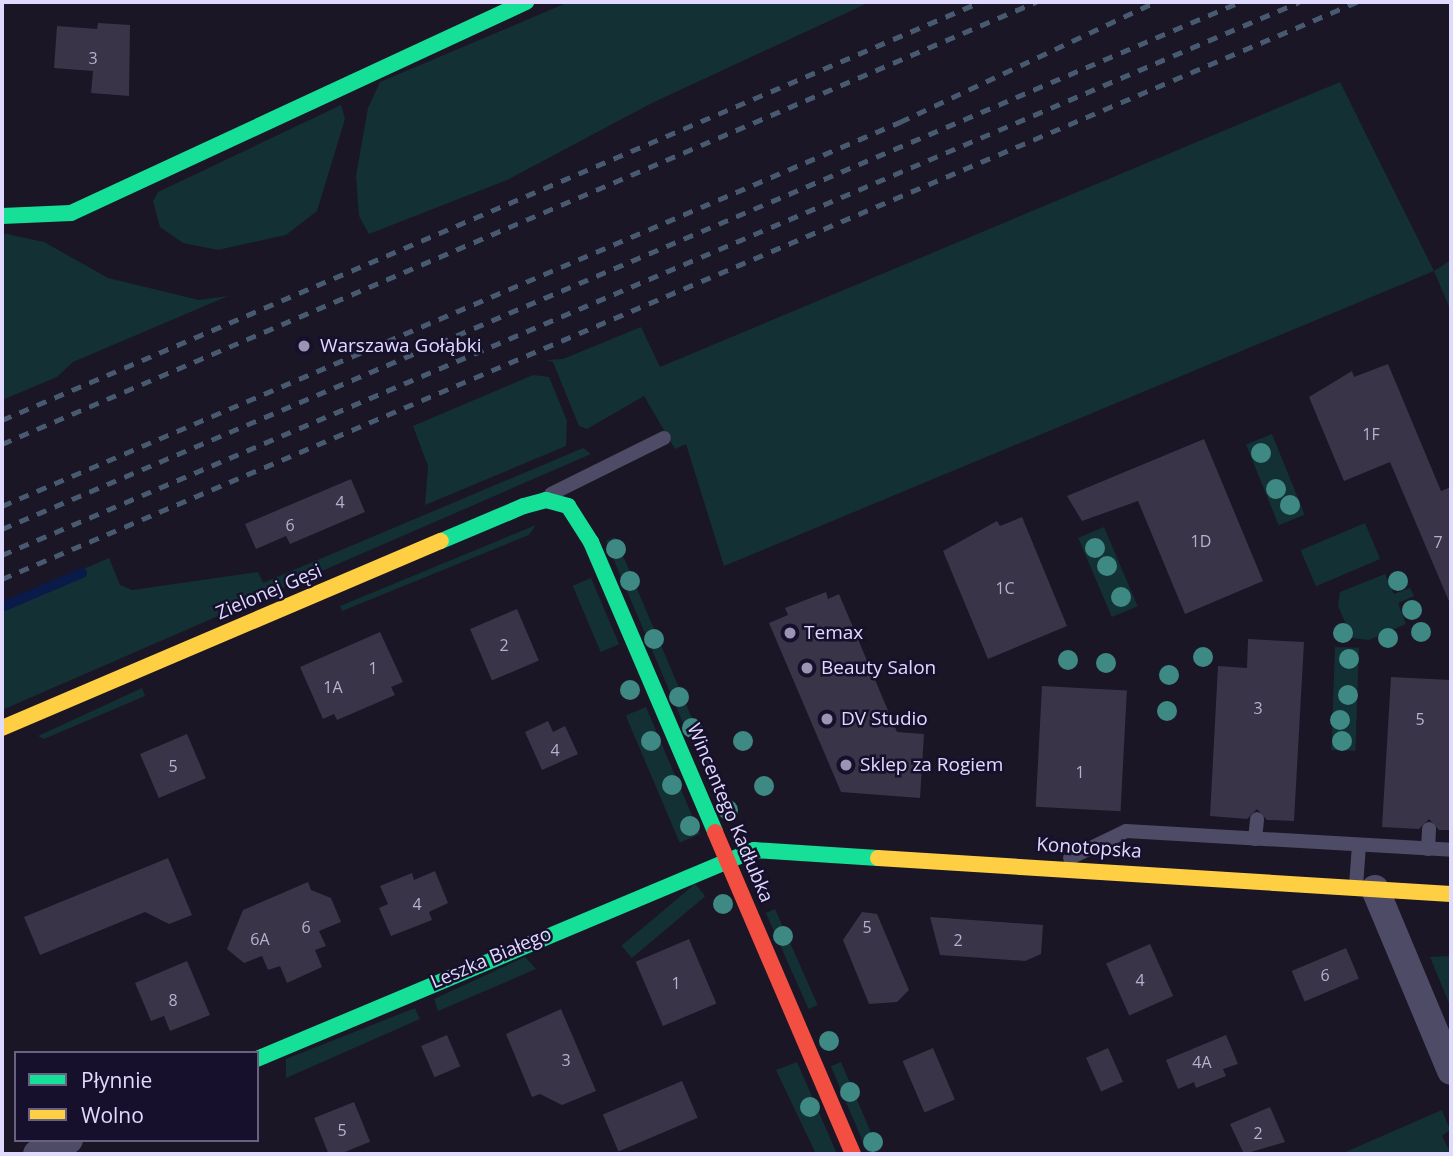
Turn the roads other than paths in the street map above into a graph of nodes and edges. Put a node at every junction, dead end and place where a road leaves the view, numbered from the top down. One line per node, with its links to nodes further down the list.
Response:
1 (526, 2): 2 (street)
2 (10, 218)
3 (664, 438): 4 (lane)
4 (537, 501): 5 (street, Zielonej Gęsi); 6 (street, Zielonej Gęsi)
5 (554, 501): 13 (street, Wincentego Kadłubka)
6 (2, 728)
7 (1257, 819): 9 (lane)
8 (1429, 829): 11 (lane)
9 (1255, 839): 10 (lane); 14 (lane)
10 (1359, 845): 11 (lane); 15 (lane)
11 (1428, 849): 12 (lane)
12 (1451, 850)
13 (726, 857): 14 (street, Konotopska); 17 (street, Leszka Białego); 21 (street, Wincentego Kadłubka)
14 (1053, 866): 15 (street, Konotopska)
15 (1366, 888): 16 (street, Konotopska); 18 (street)
16 (1451, 894)
17 (259, 1058)
18 (1451, 1071)
19 (64, 1142): 20 (street)
20 (37, 1154)
21 (853, 1154)

